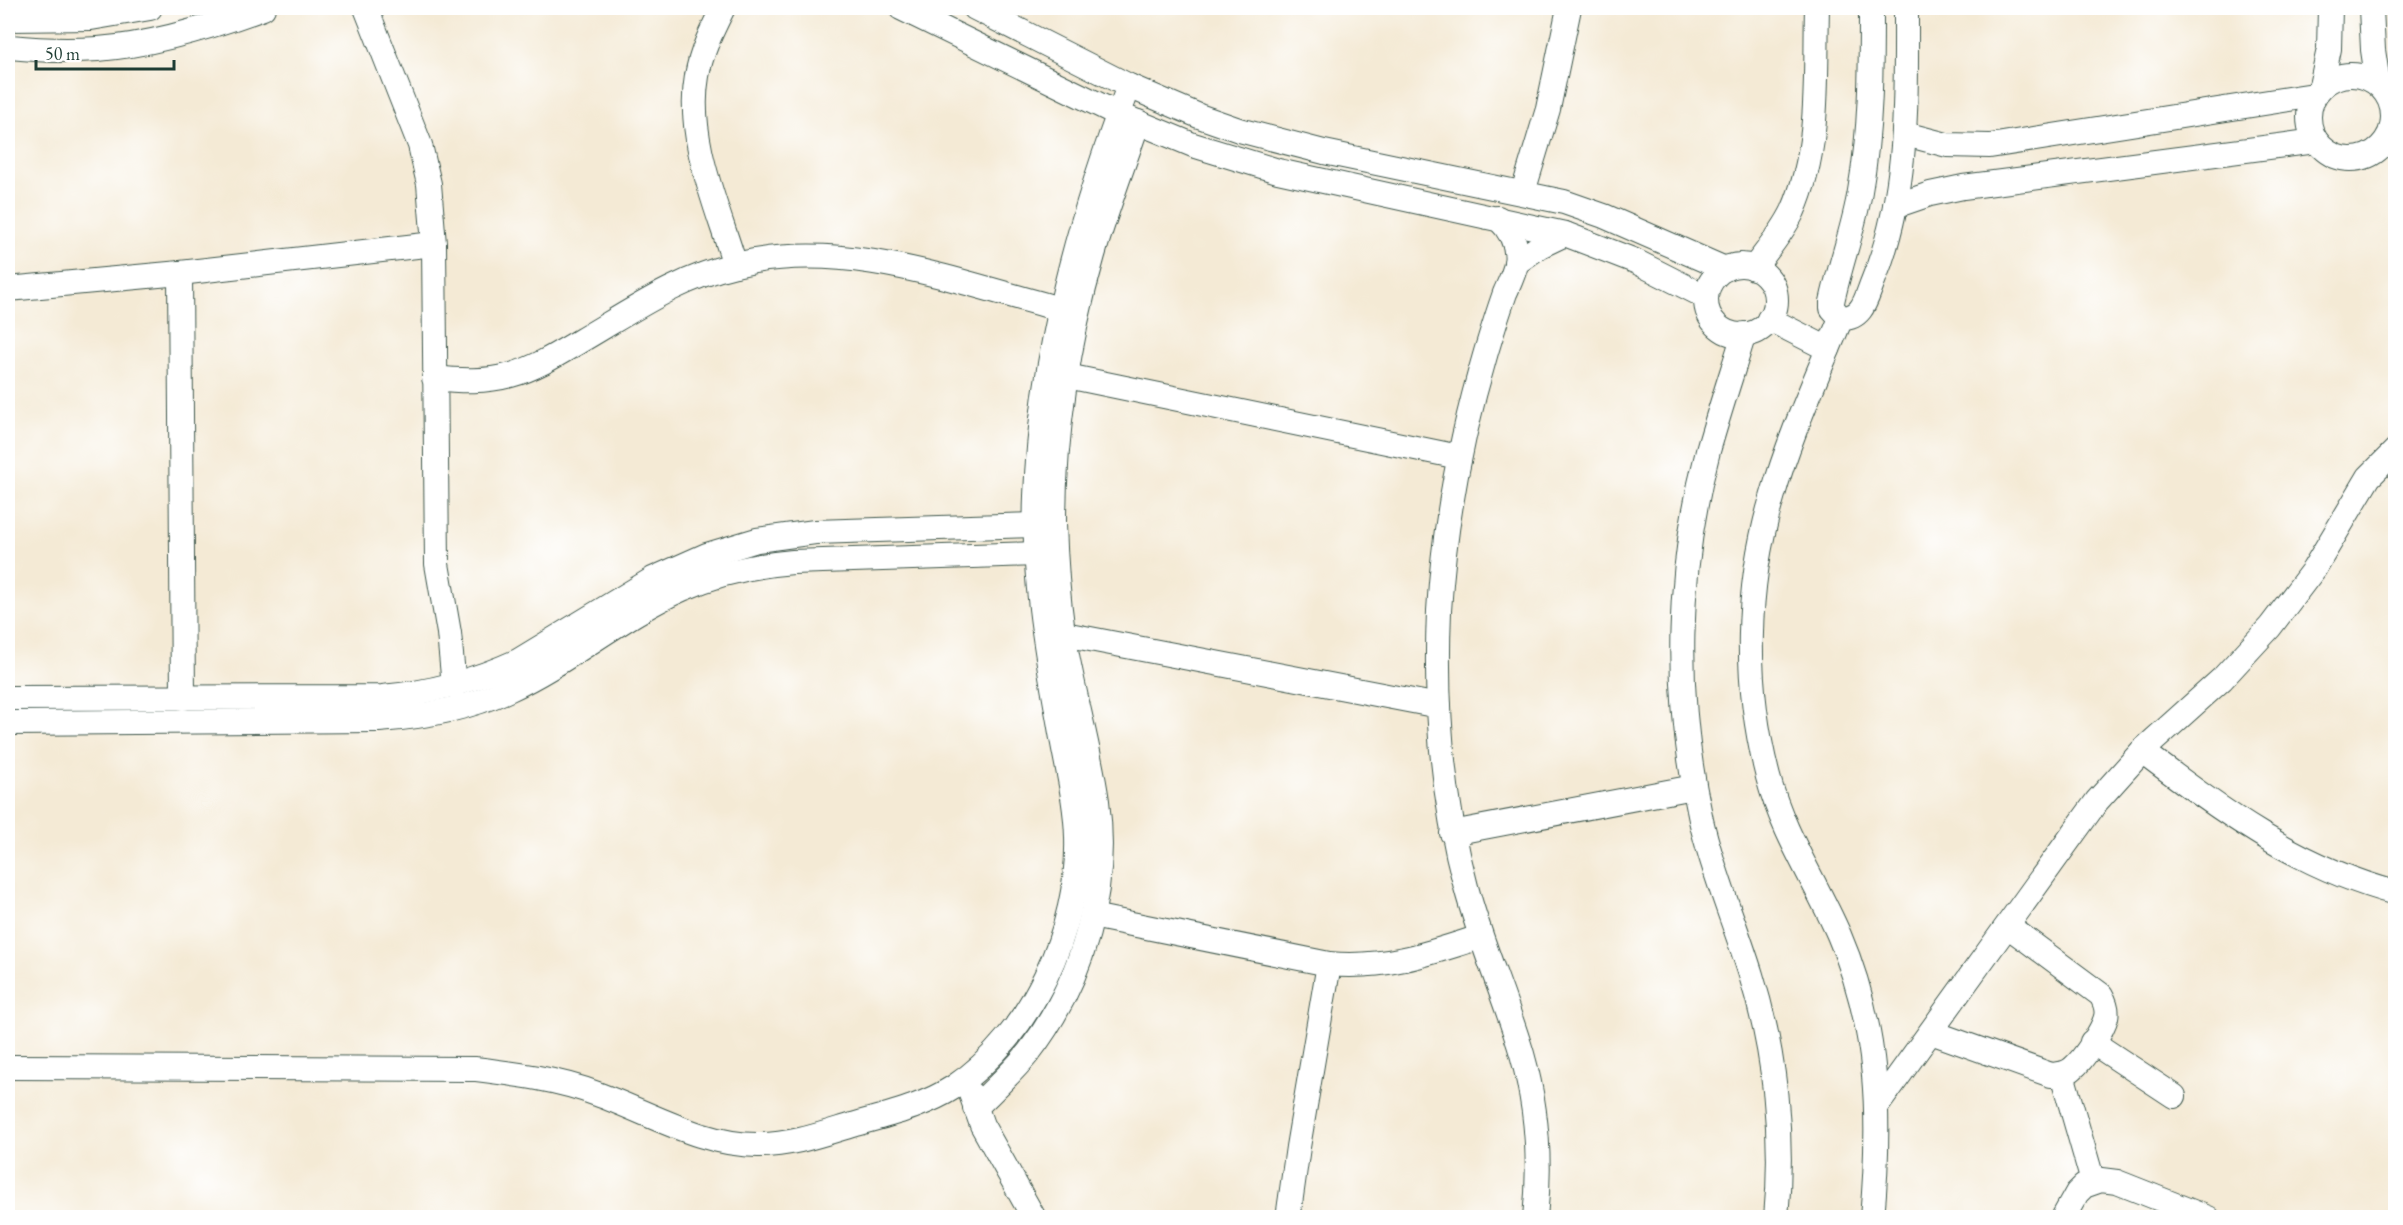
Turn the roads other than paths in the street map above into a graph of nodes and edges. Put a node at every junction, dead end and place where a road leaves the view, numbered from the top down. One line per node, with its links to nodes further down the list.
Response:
1 (150, 8): 13 (street)
2 (263, 8): 14 (street)
3 (366, 8): 25 (street)
4 (723, 8): 27 (street)
5 (901, 8): 18 (street)
6 (975, 8): 16 (street)
7 (1569, 8): 21 (street)
8 (1817, 8): 28 (street)
9 (1871, 8): 34 (street)
10 (1906, 8): 19 (street)
11 (2330, 8): 17 (street)
12 (2371, 8): 15 (street)
13 (9, 16): 14 (street)
14 (9, 49)
15 (2378, 83): 17 (street); 20 (street)
16 (1129, 86): 18 (street); 21 (street)
17 (2318, 91): 19 (street); 20 (street)
18 (1128, 118): 23 (street); 33 (street); 38 (street)
19 (1905, 134): 22 (street)
20 (2316, 141): 22 (street)
21 (1523, 192): 29 (street)
22 (1895, 206): 34 (street)
23 (1498, 218): 24 (street); 26 (street)
24 (1565, 234): 26 (street); 32 (street)
25 (434, 244): 30 (street); 39 (street)
26 (1516, 263): 41 (street)
27 (735, 265): 33 (street); 39 (street)
28 (1754, 268): 29 (street); 35 (street)
29 (1725, 269): 32 (street)
30 (180, 273): 31 (street); 47 (street)
31 (8, 289)
32 (1706, 297): 36 (street)
33 (1060, 309): 42 (street)
34 (1841, 318): 37 (street)
35 (1769, 319): 36 (street); 37 (street)
36 (1744, 334): 51 (street)
37 (1828, 349): 64 (street)
38 (1067, 376): 41 (street); 44 (street)
39 (434, 378): 45 (street)
40 (2396, 450): 50 (street)
41 (1460, 457): 48 (street)
42 (1035, 525): 43 (street); 45 (street)
43 (1036, 554): 49 (street); 62 (street)
44 (1064, 634): 48 (street); 54 (street)
45 (454, 686): 47 (street)
46 (8, 698): 47 (street)
47 (183, 698)
48 (1439, 706): 52 (street)
49 (8, 723)
50 (2142, 751): 53 (street); 55 (street)
51 (1694, 787): 52 (street); 70 (street)
52 (1452, 833): 56 (street)
53 (2396, 893)
54 (1092, 916): 57 (street); 65 (street)
55 (2008, 926): 58 (street); 59 (street)
56 (1480, 937): 57 (street); 69 (street)
57 (1329, 964): 68 (street)
58 (1931, 1032): 61 (street); 64 (street)
59 (2092, 1042): 61 (street); 63 (street)
60 (8, 1067): 62 (street)
61 (2062, 1074): 66 (street)
62 (967, 1077): 65 (street)
63 (2174, 1096)
64 (1877, 1106): 71 (street)
65 (975, 1108): 67 (street)
66 (2093, 1182): 72 (street); 73 (street)
67 (1034, 1218)
68 (1288, 1218)
69 (1535, 1218)
70 (1776, 1218)
71 (1872, 1218)
72 (2063, 1218)
73 (2208, 1218)

